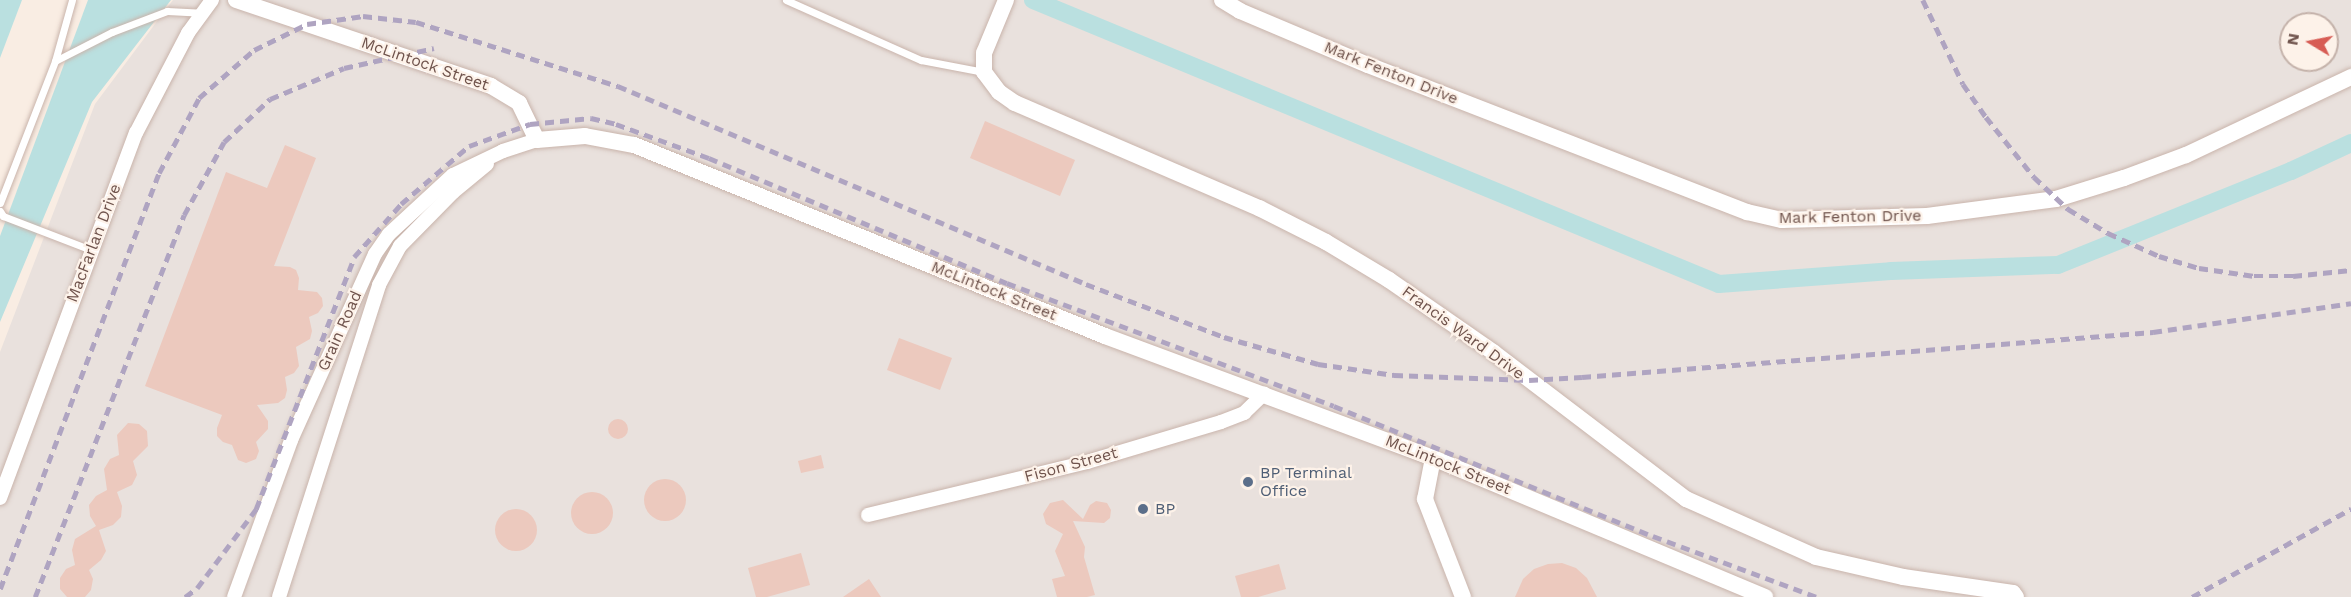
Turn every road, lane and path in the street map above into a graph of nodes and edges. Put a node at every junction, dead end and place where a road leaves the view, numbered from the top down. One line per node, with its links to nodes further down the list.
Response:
1 (72, 0): 8 (lane)
2 (212, 0): 7 (street, MacFarlan Drive)
3 (236, 0): 11 (street, McLintock Street)
4 (786, 0): 9 (lane)
5 (1222, 0): 10 (street, Mark Fenton Drive)
6 (1004, 4): 9 (street)
7 (202, 13): 8 (lane); 15 (street, MacFarlan Drive)
8 (55, 61): 13 (lane)
9 (984, 72): 24 (street, Francis Ward Drive)
10 (2351, 77)
11 (537, 140): 12 (street, Grain Road); 16 (street, McLintock Street)
12 (503, 151): 20 (street, Grain Road); 21 (street)
13 (0, 203)
14 (1, 213): 15 (lane)
15 (91, 250): 18 (street, MacFarlan Drive)
16 (1264, 394): 17 (street, McLintock Street); 19 (street, Fison Street)
17 (1433, 458): 22 (street); 23 (street, McLintock Street)
18 (0, 498)
19 (868, 515)
20 (234, 597)
21 (279, 597)
22 (1463, 597)
23 (1766, 597)
24 (2016, 597)

